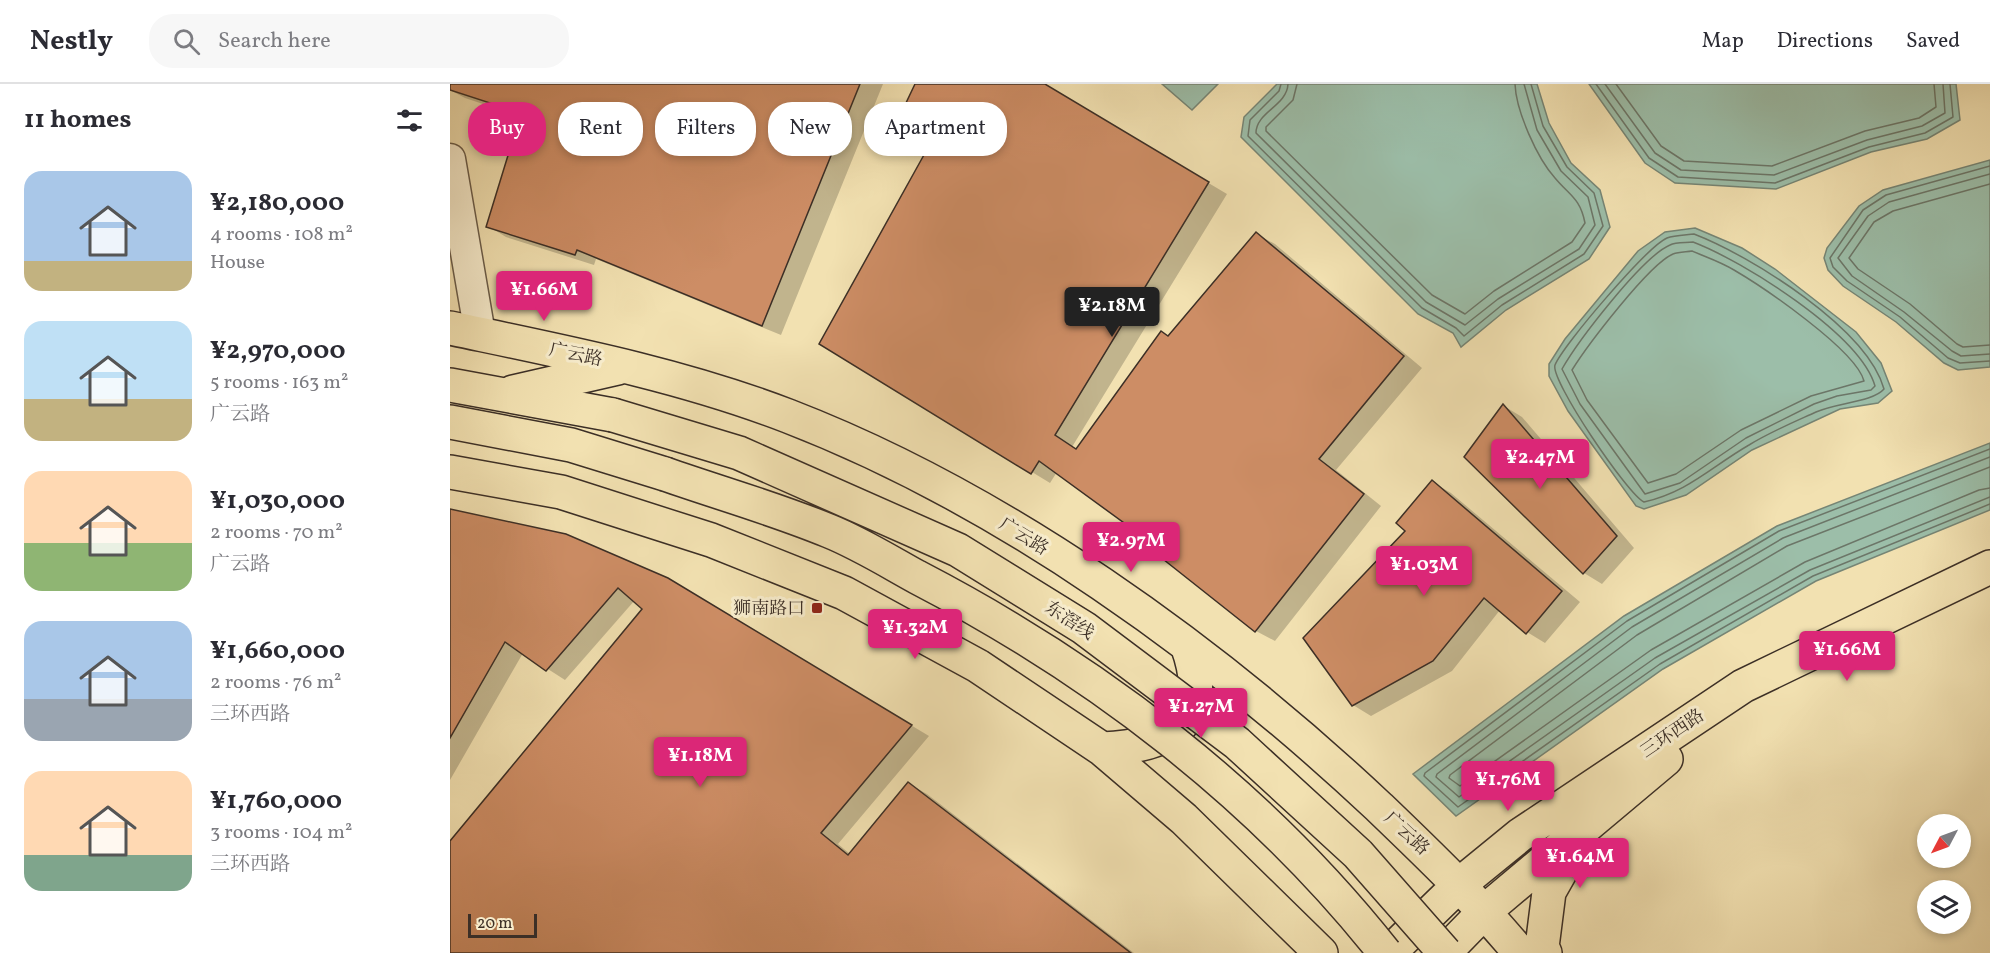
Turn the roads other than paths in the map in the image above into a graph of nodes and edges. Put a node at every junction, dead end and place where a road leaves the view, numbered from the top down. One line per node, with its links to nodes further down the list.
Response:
1 (450, 159): 2 (street)
2 (465, 331): 3 (main road, 广云路)
3 (628, 365): 5 (main road); 10 (main road, 广云路)
4 (450, 385): 5 (main road)
5 (500, 395): 17 (main road, 东滘线, bridge)
6 (450, 422): 16 (main road, bridge)
7 (450, 472): 11 (main road)
8 (1990, 567): 13 (main road, 三环西路)
9 (1990, 584): 12 (main road, 三环西路)
10 (1186, 645): 11 (main road); 13 (main road, 广云路)
11 (1102, 749): 15 (main road)
12 (1586, 826): 14 (main road, 三环西路); 19 (main road)
13 (1460, 884): 14 (main road, 广云路); 16 (main road, 三环西路)
14 (1485, 911): 17 (main road, 三环西路); 18 (main road, 广云路)
15 (1321, 953)
16 (1387, 953)
17 (1445, 953)
18 (1520, 953)
19 (1545, 953)

